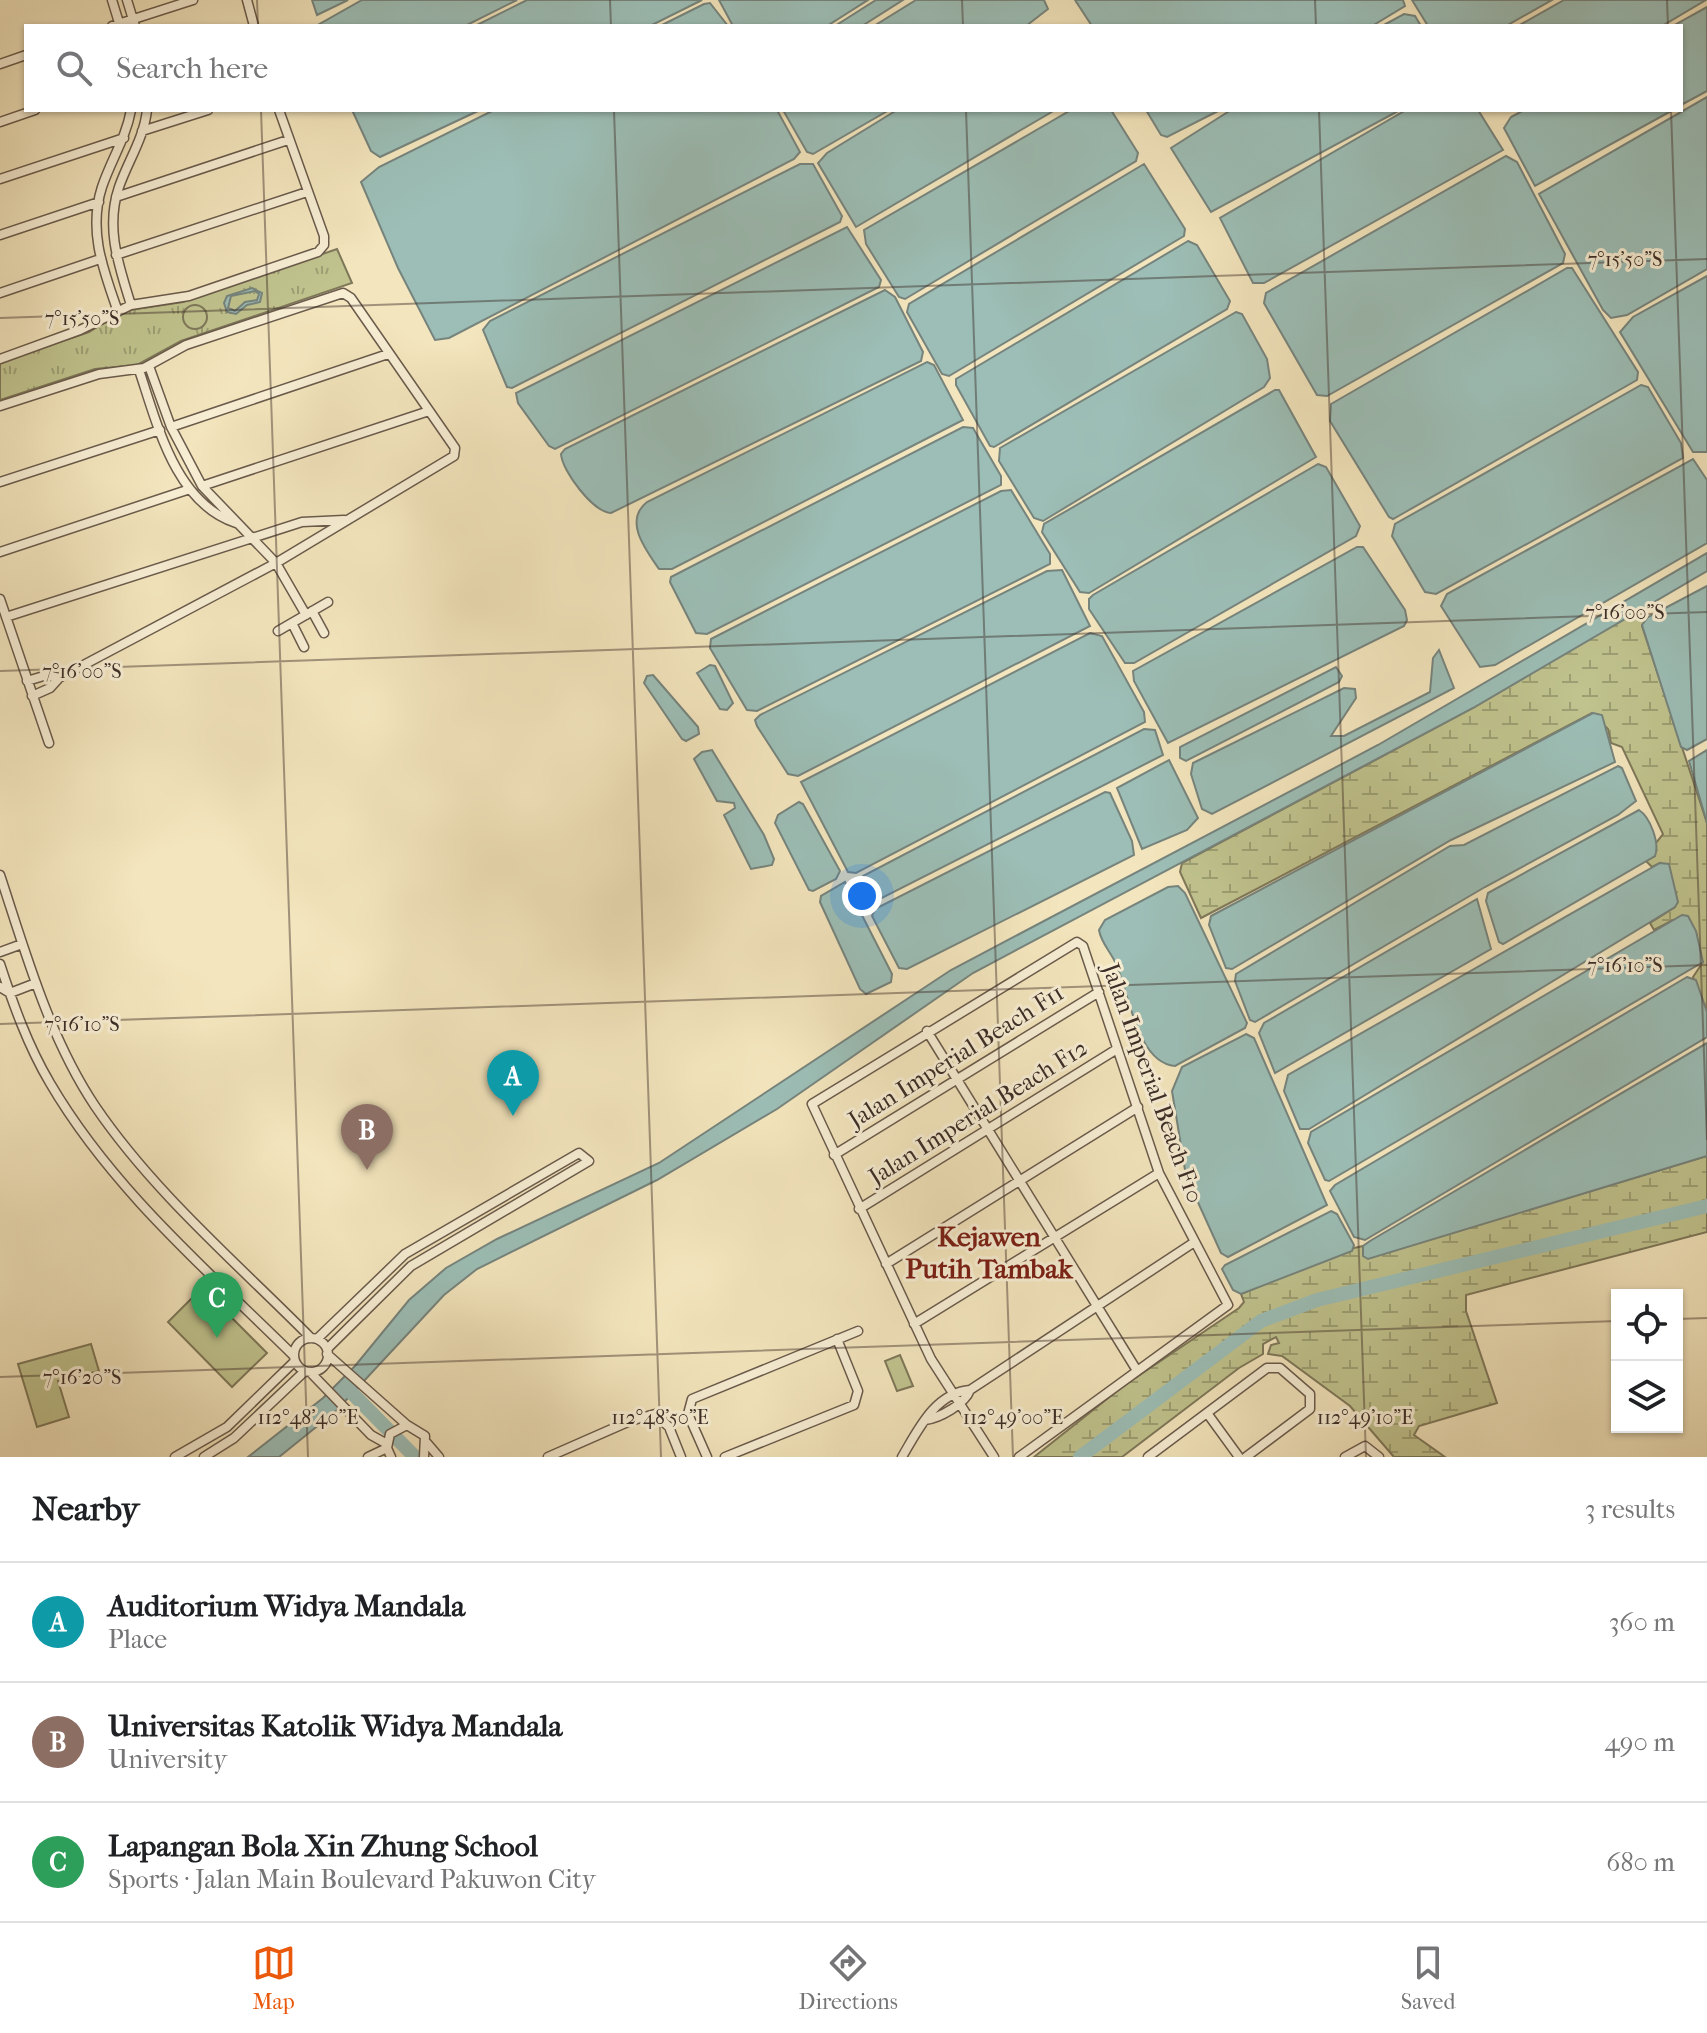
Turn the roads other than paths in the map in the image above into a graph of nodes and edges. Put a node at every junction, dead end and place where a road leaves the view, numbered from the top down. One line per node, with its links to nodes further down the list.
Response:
1 (112, 0): 6 (street)
2 (127, 0): 5 (street)
3 (193, 0): 5 (street)
4 (247, 0): 7 (street)
5 (134, 23)
6 (117, 24)
7 (253, 24)
8 (24, 56): 9 (street)
9 (0, 64)
10 (29, 112): 15 (street)
11 (130, 112): 17 (street)
12 (147, 112): 16 (street)
13 (202, 112): 16 (street)
14 (280, 112): 18 (street)
15 (0, 122)
16 (142, 131): 21 (street)
17 (124, 138): 19 (street); 22 (street)
18 (288, 140): 20 (street); 21 (street)
19 (0, 179)
20 (307, 192): 24 (street); 27 (street)
21 (116, 197): 24 (street)
22 (99, 202): 23 (street); 25 (street)
23 (0, 235)
24 (116, 255): 27 (street)
25 (100, 259): 26 (street); 28 (street)
26 (0, 293)
27 (131, 305): 28 (street)
28 (117, 309): 30 (street)
29 (388, 354): 31 (street); 34 (street); 35 (street)
30 (0, 359)
31 (149, 366): 32 (street); 35 (street)
32 (139, 370): 33 (street); 36 (street)
33 (0, 406)
34 (429, 411): 38 (street); 40 (street)
35 (171, 427): 38 (street)
36 (160, 430): 37 (street); 39 (street)
37 (0, 482)
38 (202, 486): 41 (street)
39 (190, 489): 41 (street); 43 (street)
40 (344, 520): 42 (street); 44 (street)
41 (236, 523): 42 (street)
42 (251, 538): 44 (street); 48 (street)
43 (0, 552)
44 (276, 563): 47 (street); 53 (street)
45 (0, 599): 48 (street)
46 (328, 602): 47 (street)
47 (309, 613): 49 (street); 51 (street)
48 (6, 617): 54 (street)
49 (292, 623): 50 (street); 52 (street)
50 (278, 631)
51 (324, 633)
52 (304, 647)
53 (59, 678): 54 (street); 55 (street)
54 (27, 681): 55 (street)
55 (32, 696): 56 (street)
56 (49, 743)
57 (0, 875): 58 (street)
58 (22, 944): 59 (street); 61 (street)
59 (0, 952)
60 (0, 964): 64 (street)
61 (36, 983): 64 (street); 82 (street)
62 (0, 987): 64 (street)
63 (1099, 992): 65 (street, Jalan Imperial Beach F10); 66 (street, Jalan Imperial Beach F10); 67 (street, Jalan Imperial Beach F11)
64 (10, 993): 85 (street)
65 (927, 1031): 67 (street); 70 (street, Jalan Imperial Beach F10)
66 (1117, 1049): 68 (street, Jalan Imperial Beach F10); 69 (street, Jalan Imperial Beach F12)
67 (957, 1079): 69 (street); 70 (street, Jalan Imperial Beach F11)
68 (1138, 1107): 71 (street, Jalan Imperial Beach F10); 72 (street)
69 (988, 1129): 72 (street); 73 (street, Jalan Imperial Beach F12)
70 (834, 1155): 73 (street)
71 (1159, 1173): 76 (street); 77 (street, Jalan Imperial Beach F10)
72 (1020, 1182): 76 (street); 78 (street)
73 (859, 1209): 78 (street)
74 (455, 1225): 75 (street); 75 (street); 82 (street)
75 (462, 1236): 84 (street)
76 (1054, 1236): 79 (street); 80 (street)
77 (1193, 1243): 79 (street); 86 (street, Jalan Imperial Beach F10)
78 (886, 1264): 80 (street)
79 (1097, 1306): 86 (street); 88 (street)
80 (914, 1324): 88 (street)
81 (858, 1331): 83 (street)
82 (314, 1339): 84 (street); 85 (street)
83 (837, 1339): 100 (street); 101 (street)
84 (327, 1352): 87 (street); 90 (street)
85 (294, 1358): 87 (street); 93 (street)
86 (1136, 1369): 104 (street)
87 (308, 1371): 92 (street); 94 (street)
88 (957, 1399): 102 (street); 103 (street)
89 (1207, 1413): 105 (street); 106 (street); 107 (street)
90 (407, 1425): 91 (street); 92 (street)
91 (427, 1443): 96 (street); 97 (street)
92 (389, 1450): 95 (street)
93 (175, 1457)
94 (204, 1457)
95 (368, 1457)
96 (424, 1457)
97 (439, 1457)
98 (548, 1457): 99 (street)
99 (681, 1457)
100 (707, 1457)
101 (725, 1457)
102 (902, 1457)
103 (994, 1457)
104 (1019, 1457)
105 (1148, 1457)
106 (1239, 1457)
107 (1246, 1457)
108 (1345, 1457): 109 (street)
109 (1379, 1457)

